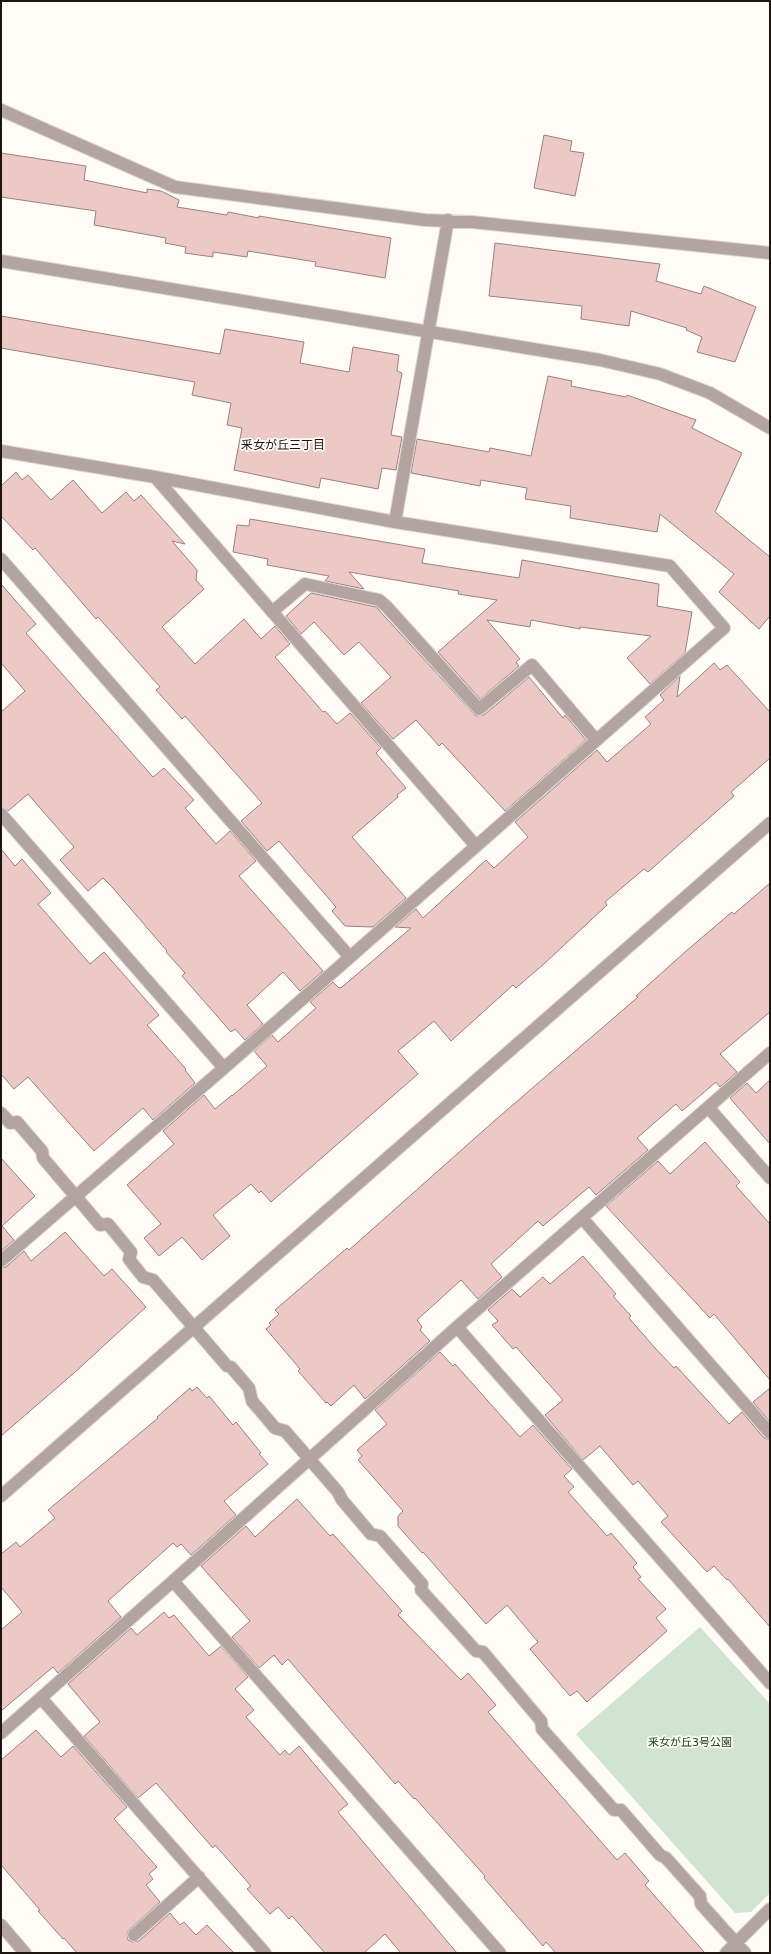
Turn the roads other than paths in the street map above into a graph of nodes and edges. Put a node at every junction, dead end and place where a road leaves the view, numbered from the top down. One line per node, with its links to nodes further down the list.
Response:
1 (1, 110): 2 (street)
2 (448, 220): 3 (street); 5 (street)
3 (770, 254)
4 (1, 261): 5 (street)
5 (429, 332): 6 (street); 9 (street)
6 (770, 428)
7 (1, 451): 8 (street)
8 (155, 477): 9 (street); 11 (street)
9 (395, 522): 12 (street)
10 (1, 559): 16 (street)
11 (272, 612): 12 (street); 15 (street)
12 (596, 740): 15 (street)
13 (1, 814): 18 (street)
14 (770, 823): 25 (street)
15 (476, 846): 16 (street)
16 (349, 956): 18 (street)
17 (770, 1053): 19 (street)
18 (224, 1068): 22 (street)
19 (708, 1107): 21 (street); 23 (street)
20 (1, 1113): 22 (street)
21 (770, 1178)
22 (75, 1196): 24 (street); 25 (street)
23 (582, 1218): 26 (street); 27 (street)
24 (1, 1261)
25 (193, 1327): 28 (street); 29 (street)
26 (457, 1327): 28 (street); 31 (street)
27 (770, 1433)
28 (309, 1459): 30 (street); 38 (street)
29 (1, 1496)
30 (173, 1582): 32 (street); 41 (street)
31 (770, 1683)
32 (40, 1698): 33 (street); 34 (street)
33 (1, 1733)
34 (199, 1877): 37 (street); 40 (street)
35 (770, 1909): 38 (street)
36 (1, 1925): 39 (street)
37 (134, 1935)
38 (736, 1943): 42 (street); 43 (street)
39 (25, 1953)
40 (265, 1953)
41 (500, 1953)
42 (726, 1953)
43 (745, 1953)

